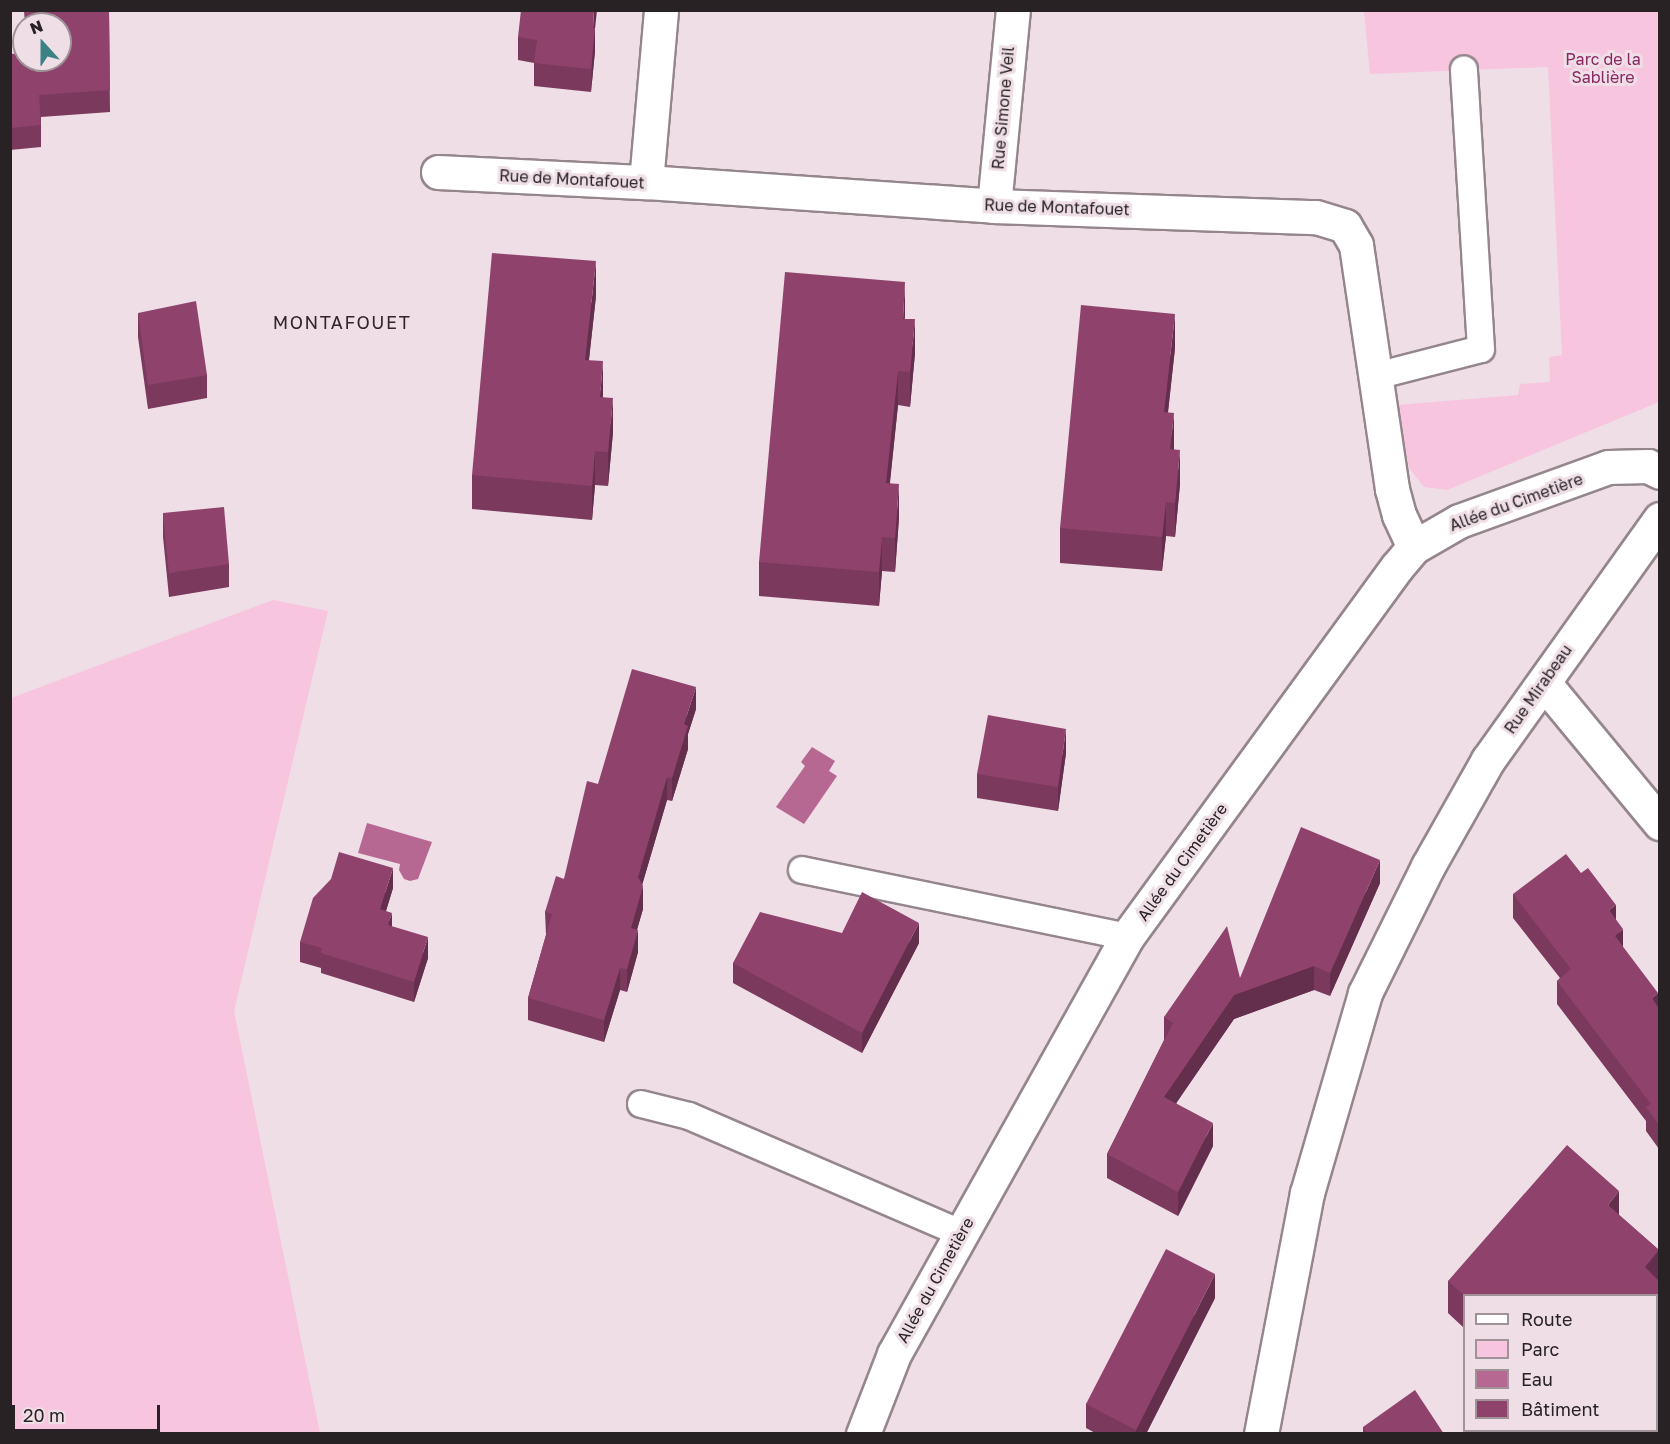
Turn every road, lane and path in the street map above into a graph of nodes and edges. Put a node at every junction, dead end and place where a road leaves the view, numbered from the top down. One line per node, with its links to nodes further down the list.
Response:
1 (661, 10): 5 (street)
2 (1013, 10): 6 (street, Rue Simone Veil)
3 (1464, 70): 7 (lane)
4 (438, 172): 5 (street, Rue de Montafouet)
5 (646, 182): 6 (street, Rue de Montafouet)
6 (994, 206): 7 (street, Rue de Montafouet)
7 (1376, 376): 10 (street, Rue de Montafouet)
8 (1659, 472): 10 (street, Allée du Cimetière)
9 (1659, 519): 11 (street, Rue Mirabeau)
10 (1414, 547): 14 (street, Allée du Cimetière)
11 (1544, 682): 12 (street); 18 (street, Rue Mirabeau)
12 (1659, 823)
13 (802, 870): 14 (lane)
14 (1127, 937): 16 (street, Allée du Cimetière)
15 (640, 1104): 16 (lane)
16 (961, 1233): 17 (street, Allée du Cimetière)
17 (863, 1434)
18 (1261, 1434)

